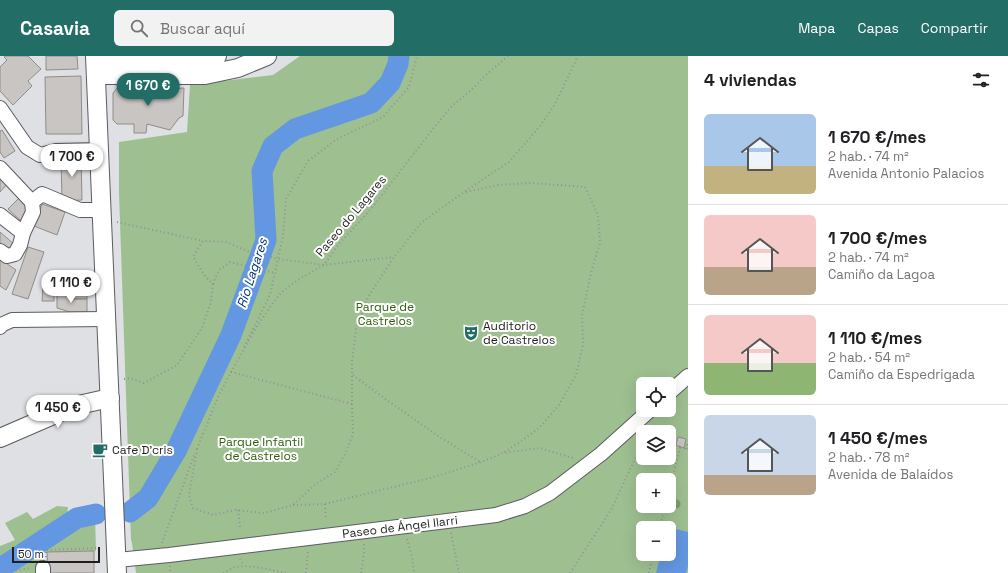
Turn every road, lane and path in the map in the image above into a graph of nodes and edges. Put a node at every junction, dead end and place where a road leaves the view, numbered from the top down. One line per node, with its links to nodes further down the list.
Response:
1 (217, 56): 6 (main road)
2 (267, 56): 6 (main road)
3 (417, 56): 19 (path)
4 (508, 56): 20 (path, Paseo do Lagares)
5 (578, 56): 10 (path)
6 (96, 63): 8 (main road)
7 (0, 108): 8 (street)
8 (100, 150): 12 (main road)
9 (0, 168): 11 (street)
10 (464, 192): 18 (path); 36 (path)
11 (32, 202): 12 (street); 15 (street)
12 (102, 210): 23 (main road)
13 (0, 215): 15 (street)
14 (117, 222): 16 (path)
15 (23, 233): 17 (street)
16 (203, 241): 19 (path); 22 (path)
17 (0, 251)
18 (394, 256): 20 (path); 26 (path)
19 (278, 259): 20 (path); 21 (path)
20 (324, 265): 25 (path, Paseo do Lagares)
21 (275, 273): 22 (path); 25 (path)
22 (213, 284): 29 (path)
23 (106, 319): 24 (street); 29 (main road)
24 (0, 327)
25 (231, 372): 30 (path); 34 (path, Paseo do Lagares)
26 (352, 375): 30 (path); 39 (path)
27 (688, 376): 28 (street)
28 (676, 387)
29 (109, 390): 32 (main road); 54 (main road)
30 (352, 404): 42 (path)
31 (642, 417): 54 (street, Paseo de Ángel Ilarri)
32 (0, 438)
33 (688, 442): 35 (path)
34 (197, 449): 43 (path); 49 (path, Paseo do Lagares)
35 (687, 449): 40 (path)
36 (503, 453): 38 (path); 39 (path)
37 (636, 457): 64 (path)
38 (573, 458)
39 (481, 462): 41 (path)
40 (674, 473)
41 (325, 504): 42 (path); 44 (path)
42 (293, 505): 43 (path)
43 (238, 510): 45 (path)
44 (326, 520)
45 (240, 527)
46 (451, 531): 63 (path)
47 (406, 536): 62 (path)
48 (364, 541): 61 (path)
49 (162, 547)
50 (98, 548): 56 (path)
51 (308, 548): 60 (path)
52 (238, 556): 55 (path)
53 (652, 561): 65 (path)
54 (117, 566)
55 (244, 566): 58 (path); 59 (path)
56 (39, 570): 57 (path)
57 (0, 573)
58 (223, 573)
59 (286, 573)
60 (306, 573)
61 (361, 573)
62 (414, 573)
63 (459, 573)
64 (570, 573)
65 (649, 573)

